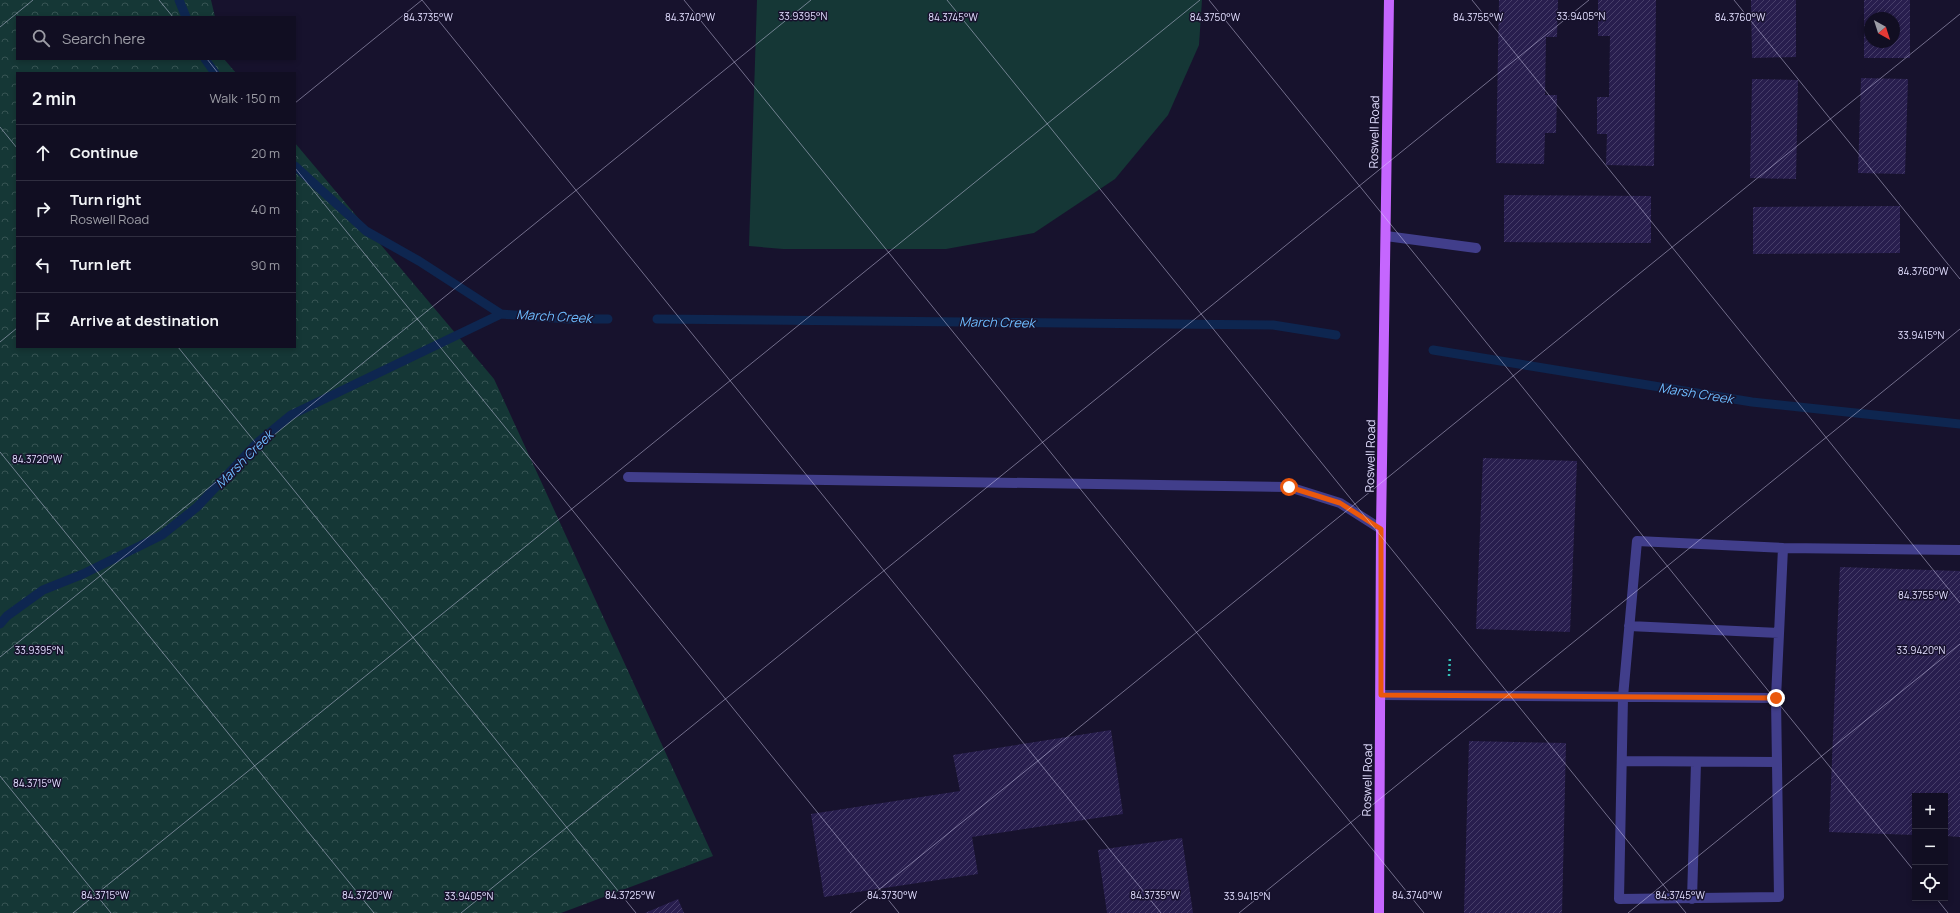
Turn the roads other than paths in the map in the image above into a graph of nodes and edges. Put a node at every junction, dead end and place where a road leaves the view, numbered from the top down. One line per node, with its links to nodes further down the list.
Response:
1 (1389, 0): 2 (main road, Roswell Road)
2 (1386, 236): 3 (lane); 5 (main road, Roswell Road)
3 (1476, 248)
4 (628, 477): 5 (lane)
5 (1381, 529): 10 (main road, Roswell Road)
6 (1783, 548): 7 (lane); 8 (lane); 9 (lane)
7 (1960, 550)
8 (1629, 626): 9 (lane); 11 (lane)
9 (1779, 634): 12 (lane)
10 (1381, 695): 11 (lane); 17 (main road, Roswell Road)
11 (1623, 698): 12 (lane); 13 (lane)
12 (1776, 698): 15 (lane)
13 (1622, 761): 14 (lane); 16 (lane)
14 (1696, 762): 15 (lane); 16 (lane)
15 (1777, 762): 16 (lane)
16 (1692, 899)
17 (1379, 913)

